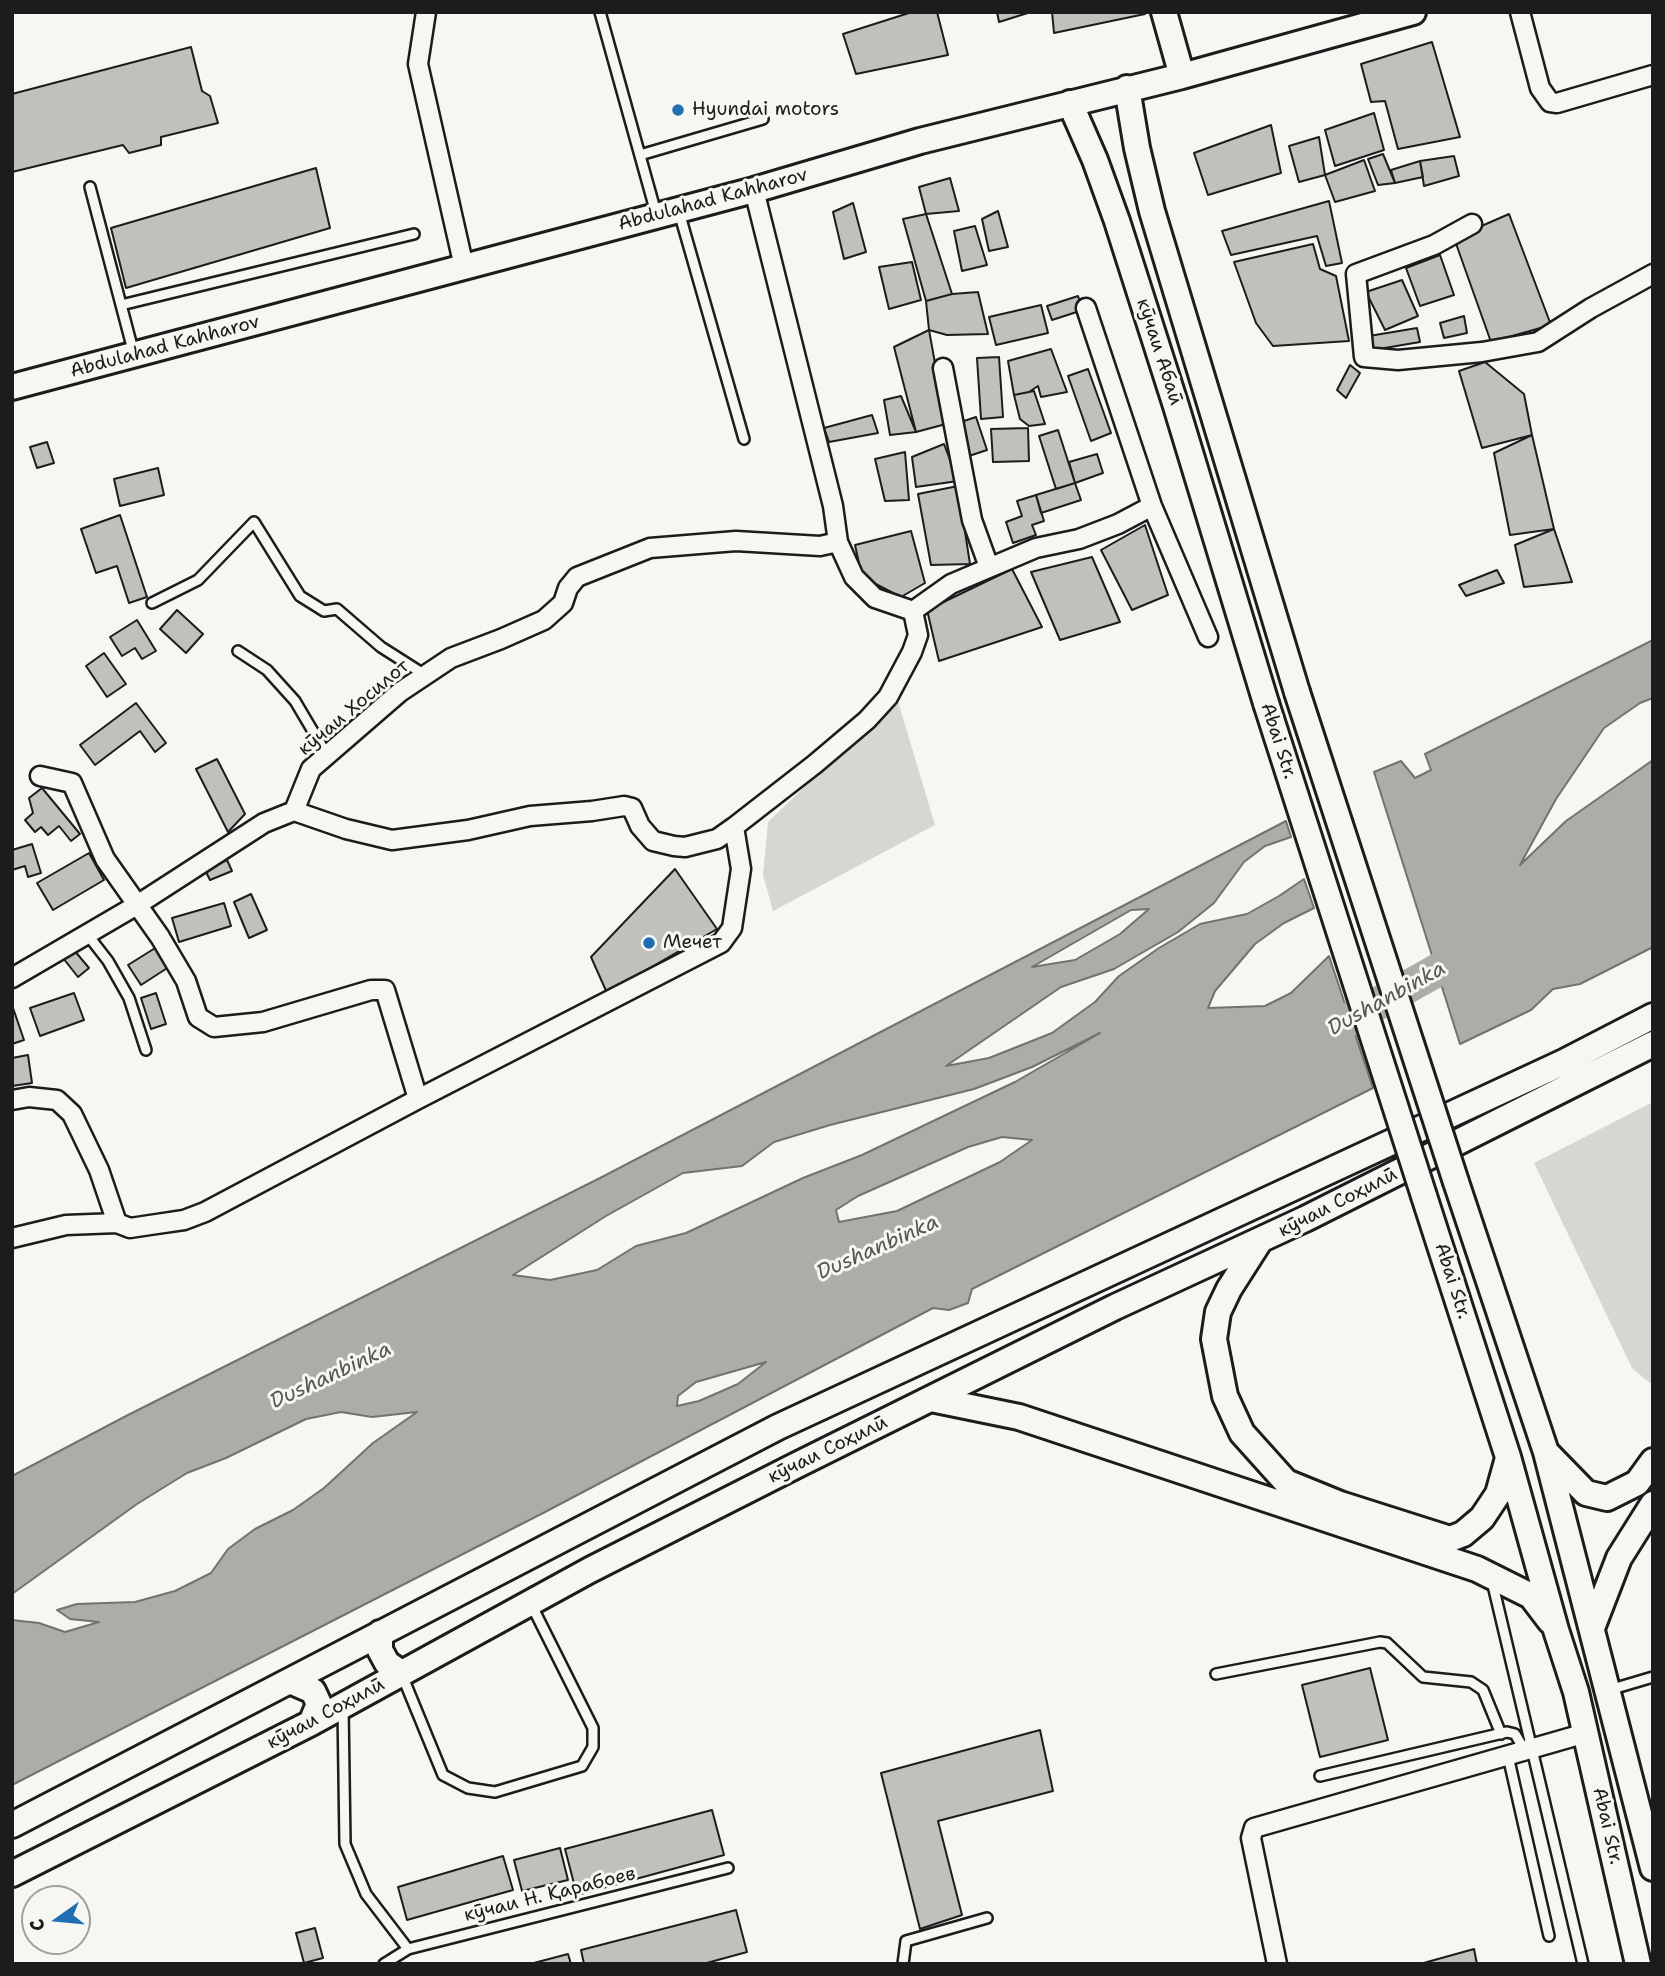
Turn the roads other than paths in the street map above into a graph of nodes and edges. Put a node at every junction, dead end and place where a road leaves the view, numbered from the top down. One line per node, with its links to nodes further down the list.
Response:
1 (426, 12): 17 (street)
2 (600, 12): 11 (lane)
3 (1164, 12): 7 (main road)
4 (1413, 12): 7 (main road, Abdulahad Kahharov)
5 (1520, 12): 6 (street)
6 (1653, 75)
7 (1181, 76): 8 (main road, Abdulahad Kahharov)
8 (1127, 88): 9 (main road, Abdulahad Kahharov); 49 (main road, Abai Str., bridge)
9 (1070, 103): 13 (main road, Abdulahad Kahharov); 50 (main road, Abai Str., bridge)
10 (763, 119): 11 (lane)
11 (640, 155): 14 (lane)
12 (90, 187): 19 (lane)
13 (754, 190): 14 (main road, Abdulahad Kahharov); 26 (street)
14 (668, 213): 17 (main road, Abdulahad Kahharov); 24 (lane)
15 (1472, 224): 18 (street)
16 (414, 234): 19 (lane)
17 (464, 267): 21 (main road, Abdulahad Kahharov)
18 (1653, 274)
19 (121, 305): 21 (lane)
20 (1086, 308): 25 (street)
21 (134, 355): 23 (main road, Abdulahad Kahharov)
22 (943, 369): 27 (street)
23 (12, 387)
24 (744, 439)
25 (1152, 506): 27 (street); 30 (street)
26 (838, 542): 29 (street); 32 (street, кӯчаи Хосилот)
27 (989, 567): 29 (street)
28 (152, 603): 32 (lane)
29 (913, 611): 36 (street)
30 (1208, 637)
31 (238, 651): 33 (lane)
32 (425, 675): 33 (street, кӯчаи Хосилот)
33 (327, 755): 35 (street, кӯчаи Хосилот)
34 (40, 776): 37 (street)
35 (294, 811): 36 (street); 37 (street)
36 (734, 827): 43 (street)
37 (137, 905): 38 (street); 43 (street)
38 (87, 934): 39 (street); 42 (lane)
39 (12, 978)
40 (1653, 1016): 57 (main road)
41 (1653, 1044): 47 (main road, кӯчаи Соҳилӣ)
42 (146, 1050)
43 (418, 1099): 45 (street)
44 (12, 1100): 45 (street)
45 (117, 1223): 46 (street)
46 (12, 1238)
47 (1259, 1242): 48 (main road, кӯчаи Соҳилӣ); 50 (main road)
48 (931, 1399): 53 (main road); 54 (main road, кӯчаи Соҳилӣ)
49 (1546, 1452): 51 (main road); 55 (main road, Abai Str.)
50 (1508, 1457): 56 (main road, Abai Str.)
51 (1653, 1461)
52 (1653, 1504): 55 (main road)
53 (1491, 1576): 56 (main road); 67 (lane)
54 (530, 1602): 58 (main road, кӯчаи Соҳилӣ); 58 (lane)
55 (1592, 1628): 62 (main road, Abai Str.)
56 (1556, 1630): 65 (main road, Abai Str.)
57 (380, 1633): 58 (main road); 61 (main road)
58 (401, 1673): 63 (main road, кӯчаи Соҳилӣ)
59 (1216, 1674): 66 (lane)
60 (1653, 1677): 62 (lane)
61 (290, 1681): 64 (main road); 69 (main road)
62 (1607, 1690): 71 (main road, Abai Str.)
63 (343, 1705): 64 (main road, кӯчаи Соҳилӣ); 75 (lane)
64 (311, 1723): 72 (main road, кӯчаи Соҳилӣ)
65 (1586, 1733): 67 (street); 80 (main road, Abai Str.)
66 (1500, 1734): 67 (lane); 68 (lane)
67 (1522, 1752): 74 (lane); 78 (street); 79 (lane)
68 (1320, 1776)
69 (12, 1825)
70 (728, 1868): 75 (lane, кӯчаи Н. Қарабоев)
71 (1653, 1868)
72 (12, 1874)
73 (987, 1918): 77 (lane)
74 (1549, 1936)
75 (408, 1949): 76 (lane, кӯчаи Н. Қарабоев)
76 (384, 1964)
77 (903, 1964)
78 (1278, 1964)
79 (1584, 1964)
80 (1638, 1964)

